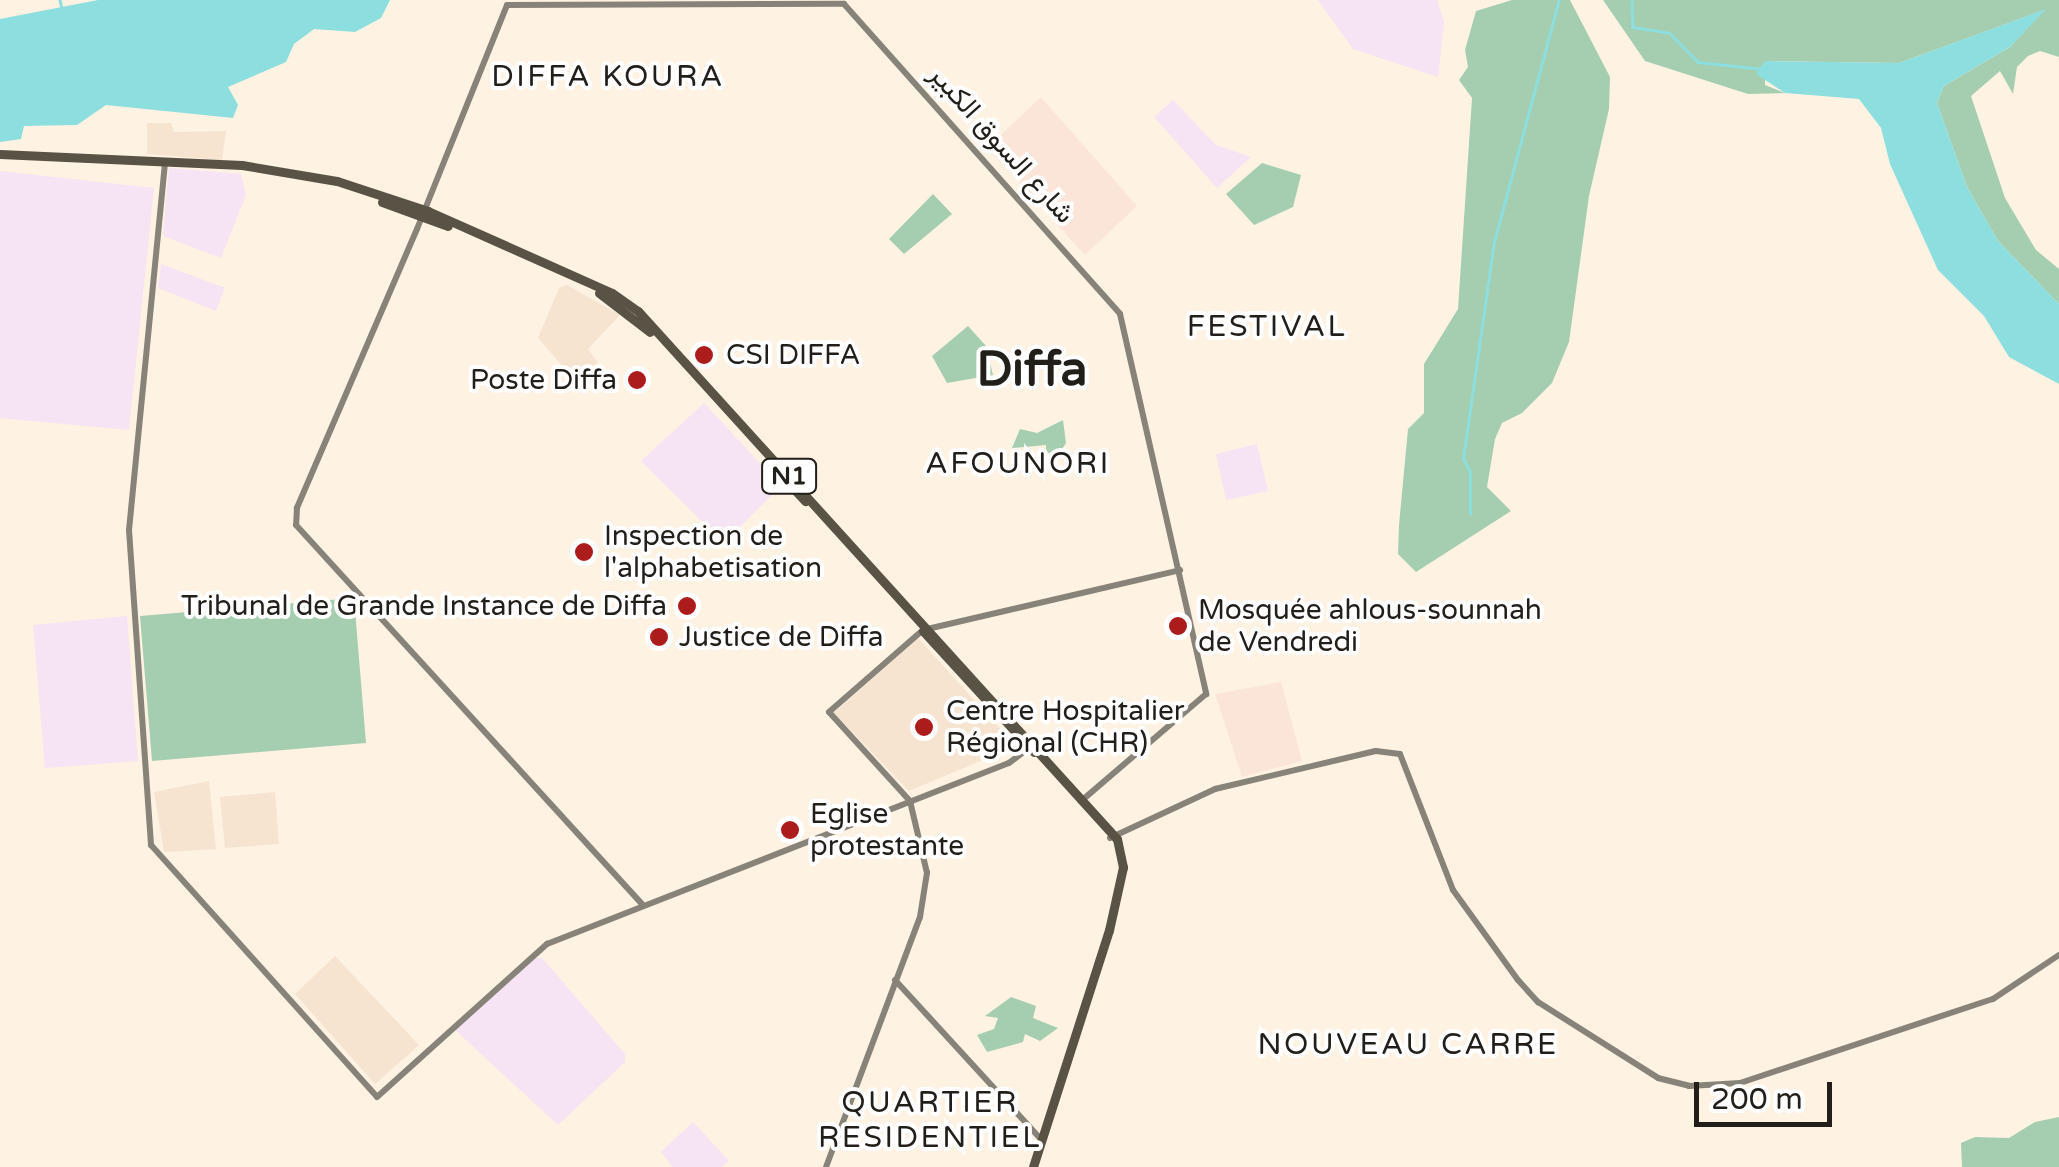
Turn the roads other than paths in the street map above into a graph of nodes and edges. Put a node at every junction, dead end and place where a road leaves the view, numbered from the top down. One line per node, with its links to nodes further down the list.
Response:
1 (0, 154): 2 (highway, N1)
2 (167, 163): 3 (highway, N1); 10 (street)
3 (424, 211): 4 (street, شارع السوق الكبير); 5 (highway, N1); 10 (street, شارع السوق الكبير)
4 (1180, 570): 5 (street); 7 (street, شارع السوق الكبير)
5 (926, 630): 6 (highway, N1); 8 (street)
6 (1032, 745): 7 (highway, N1); 8 (street)
7 (1082, 800): 9 (highway)
8 (910, 802): 10 (street); 12 (street)
9 (1112, 836): 11 (street); 13 (highway); 15 (highway)
10 (642, 904)
11 (2059, 955)
12 (895, 980): 13 (street); 14 (street)
13 (1039, 1137): 15 (highway)
14 (826, 1167)
15 (1030, 1167)

